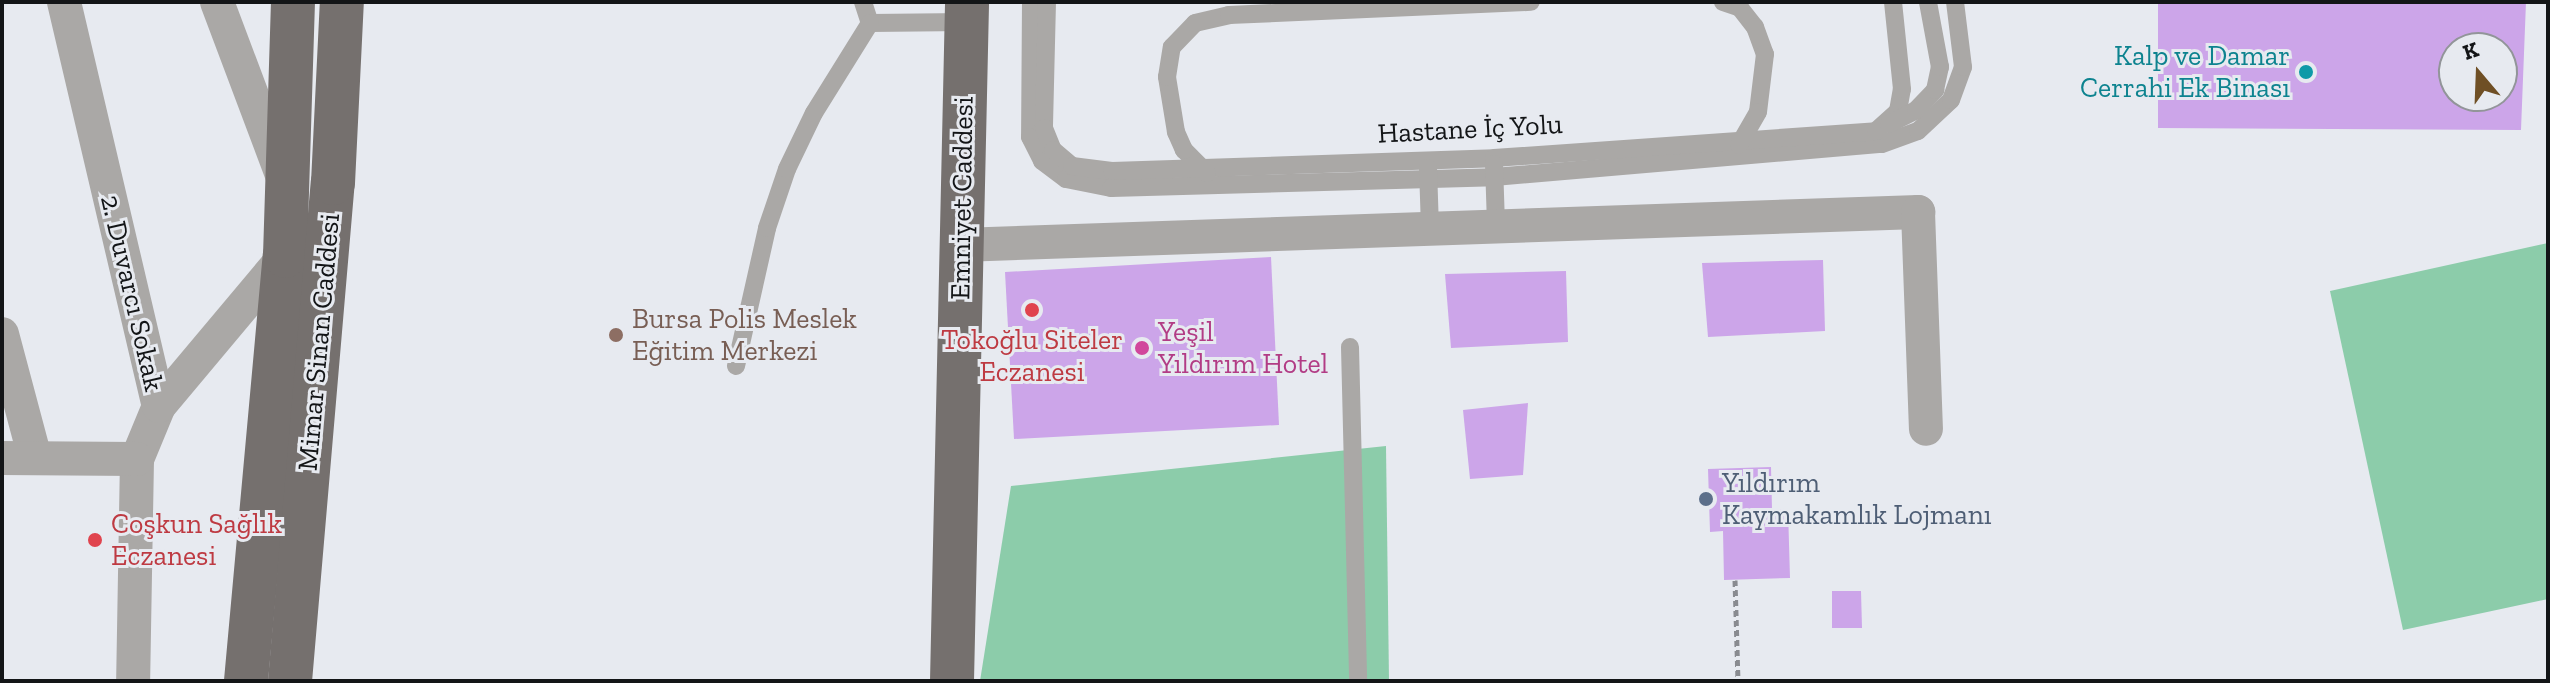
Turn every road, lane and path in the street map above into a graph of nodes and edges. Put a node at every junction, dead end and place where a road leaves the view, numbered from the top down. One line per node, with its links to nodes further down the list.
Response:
1 (64, 2): 31 (street, 2. Duvarcı Sokak)
2 (217, 2): 22 (street)
3 (293, 2): 22 (main road, Mimar Sinan Caddesi)
4 (342, 2): 38 (main road, Mimar Sinan Caddesi)
5 (863, 2): 14 (lane)
6 (1031, 2): 23 (lane, Hastane İç Yolu)
7 (1047, 2): 20 (lane, Hastane İç Yolu)
8 (1531, 2): 20 (lane)
9 (1723, 2): 16 (lane)
10 (1893, 2): 15 (lane)
11 (1928, 2): 15 (lane)
12 (1955, 2): 17 (lane, Hastane İç Yolu)
13 (966, 12): 14 (lane); 26 (main road, Emniyet Caddesi)
14 (870, 23): 30 (lane)
15 (1876, 131): 16 (lane, Hastane İç Yolu)
16 (1743, 139): 17 (lane); 19 (lane, Hastane İç Yolu)
17 (1732, 158): 19 (lane, Hastane İç Yolu)
18 (1428, 161): 19 (lane, Hastane İç Yolu); 20 (lane, Hastane İç Yolu); 21 (lane)
19 (1494, 167): 21 (lane, Hastane İç Yolu); 24 (lane)
20 (1200, 168): 23 (lane)
21 (1429, 180): 23 (lane, Hastane İç Yolu); 25 (lane)
22 (285, 182): 27 (main road, Mimar Sinan Caddesi)
23 (1221, 185)
24 (1496, 225): 25 (street); 32 (street)
25 (1430, 229): 26 (street)
26 (960, 245): 39 (main road, Emniyet Caddesi)
27 (285, 256): 31 (street); 37 (main road, Mimar Sinan Caddesi)
28 (2, 334): 33 (street)
29 (1350, 347): 40 (lane)
30 (736, 366)
31 (159, 406): 34 (street, 2. Duvarcı Sokak)
32 (1926, 429)
33 (18, 458): 34 (street)
34 (137, 459): 36 (street, 2. Duvarcı Sokak)
35 (1735, 580): 41 (path)
36 (133, 681)
37 (246, 681)
38 (290, 681)
39 (952, 681)
40 (1358, 681)
41 (1738, 681)

